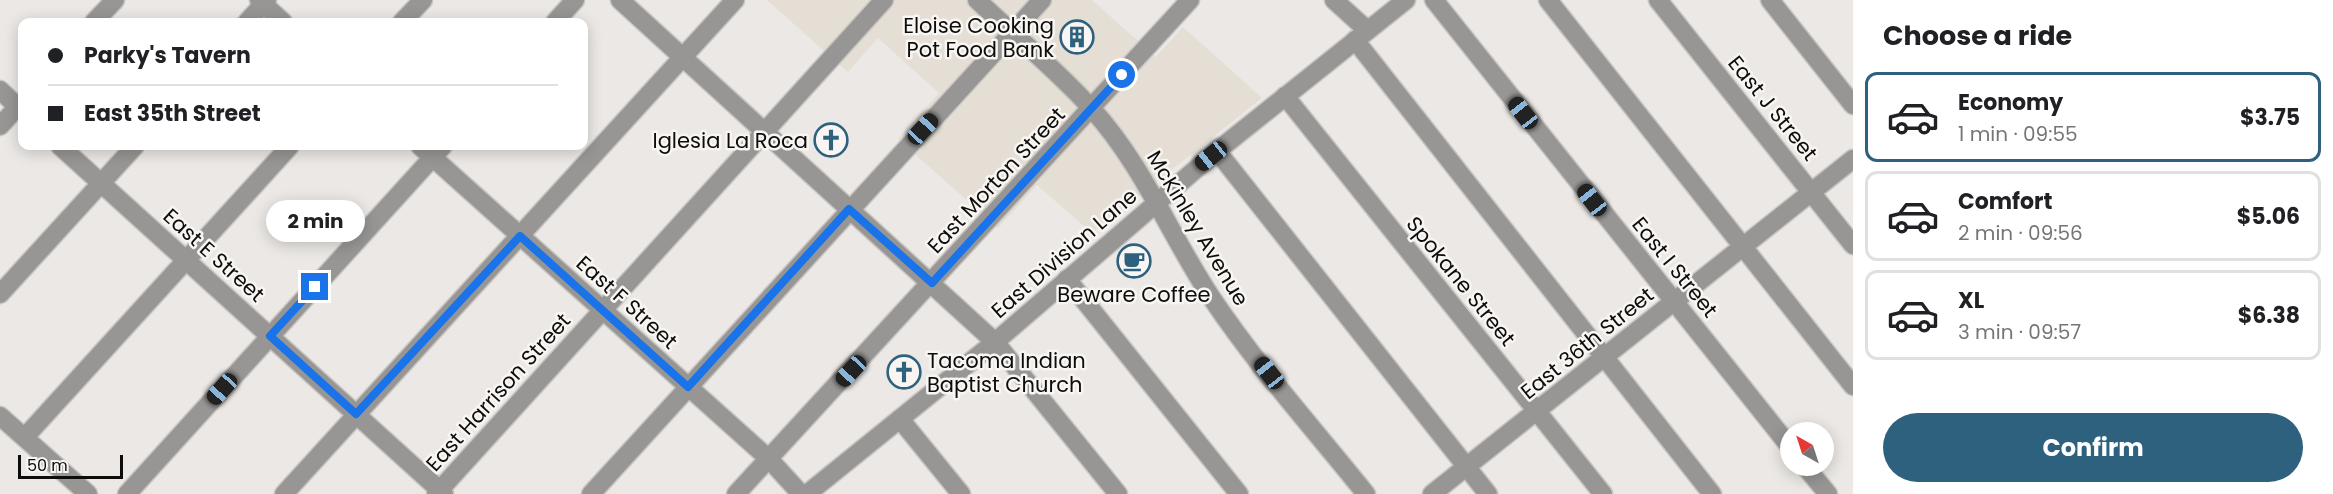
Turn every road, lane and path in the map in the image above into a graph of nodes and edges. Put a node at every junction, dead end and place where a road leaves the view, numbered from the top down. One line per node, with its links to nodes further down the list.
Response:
1 (115, 0): 17 (street)
2 (423, 0): 20 (street)
3 (575, 0): 21 (street)
4 (620, 0): 24 (street)
5 (735, 0): 24 (street)
6 (884, 0): 32 (street, East Harrison Street)
7 (977, 0): 22 (street, McKinley Avenue)
8 (1042, 0): 22 (street)
9 (1190, 0): 29 (street, East Morton Street)
10 (1406, 0): 23 (street, East Division Lane)
11 (1434, 0): 51 (street, East I Street)
12 (1548, 0): 46 (street)
13 (1658, 0): 41 (street, East J Street)
14 (1770, 0): 28 (street)
15 (263, 1): 18 (street); 19 (street)
16 (1340, 2): 23 (street)
17 (98, 18)
18 (250, 18)
19 (279, 18)
20 (406, 18)
21 (559, 18)
22 (1012, 33): 29 (street, McKinley Avenue); 43 (street)
23 (1361, 35): 26 (street, East Division Lane); 55 (street)
24 (683, 58): 32 (street); 44 (street)
25 (0, 90): 27 (street)
26 (1285, 96): 38 (street, East Division Lane); 58 (street, Spokane Street)
27 (18, 105)
28 (1853, 105)
29 (1092, 109): 42 (street, McKinley Avenue); 49 (street, East Morton Street)
30 (18, 110): 31 (street)
31 (0, 126)
32 (765, 132): 43 (street); 52 (street, East Harrison Street)
33 (64, 150): 40 (street, East E Street)
34 (131, 150): 40 (street)
35 (286, 150): 47 (street)
36 (431, 150): 53 (street)
37 (433, 150): 44 (street, East F Street)
38 (1217, 151): 42 (street, East Division Lane); 65 (street)
39 (1853, 159): 41 (street, East 36th Street)
40 (101, 183): 47 (street, East E Street); 50 (street)
41 (1811, 192): 45 (street, East J Street); 46 (street, East 36th Street)
42 (1156, 202): 48 (street, East Division Lane); 78 (street, McKinley Avenue)
43 (849, 209): 49 (street); 57 (street)
44 (520, 236): 52 (street, East F Street); 59 (street)
45 (1853, 245)
46 (1743, 247): 51 (street, East 36th Street); 56 (street)
47 (186, 260): 53 (street, East E Street); 63 (street)
48 (1066, 279): 54 (street, East Division Lane); 77 (street)
49 (932, 283): 54 (street); 64 (street, East Morton Street)
50 (0, 294)
51 (1674, 302): 55 (street, East 36th Street); 62 (street, East I Street)
52 (602, 311): 57 (street, East F Street); 67 (street, East Harrison Street)
53 (270, 336): 59 (street, East E Street); 69 (street)
54 (995, 342): 61 (street, East Division Lane); 76 (street)
55 (1605, 357): 58 (street, East 36th Street); 82 (street)
56 (1853, 386)
57 (688, 387): 64 (street, East F Street); 71 (street)
58 (1537, 411): 65 (street, East 36th Street); 81 (street, Spokane Street)
59 (356, 414): 67 (street, East E Street); 70 (street)
60 (0, 416): 63 (street)
61 (900, 419): 74 (street, East Division Lane); 75 (street)
62 (1780, 434)
63 (25, 437): 68 (street)
64 (769, 459): 72 (street, East Morton Street); 73 (street, East F Street)
65 (1467, 467): 79 (street, East 36th Street); 80 (street)
66 (1813, 476): 83 (street)
67 (440, 493)
68 (88, 494)
69 (127, 494)
70 (284, 494)
71 (591, 494)
72 (736, 494)
73 (801, 494)
74 (807, 494)
75 (961, 494)
76 (1118, 494)
77 (1239, 494)
78 (1366, 494)
79 (1432, 494)
80 (1488, 494)
81 (1603, 494)
82 (1712, 494)
83 (1827, 494)

